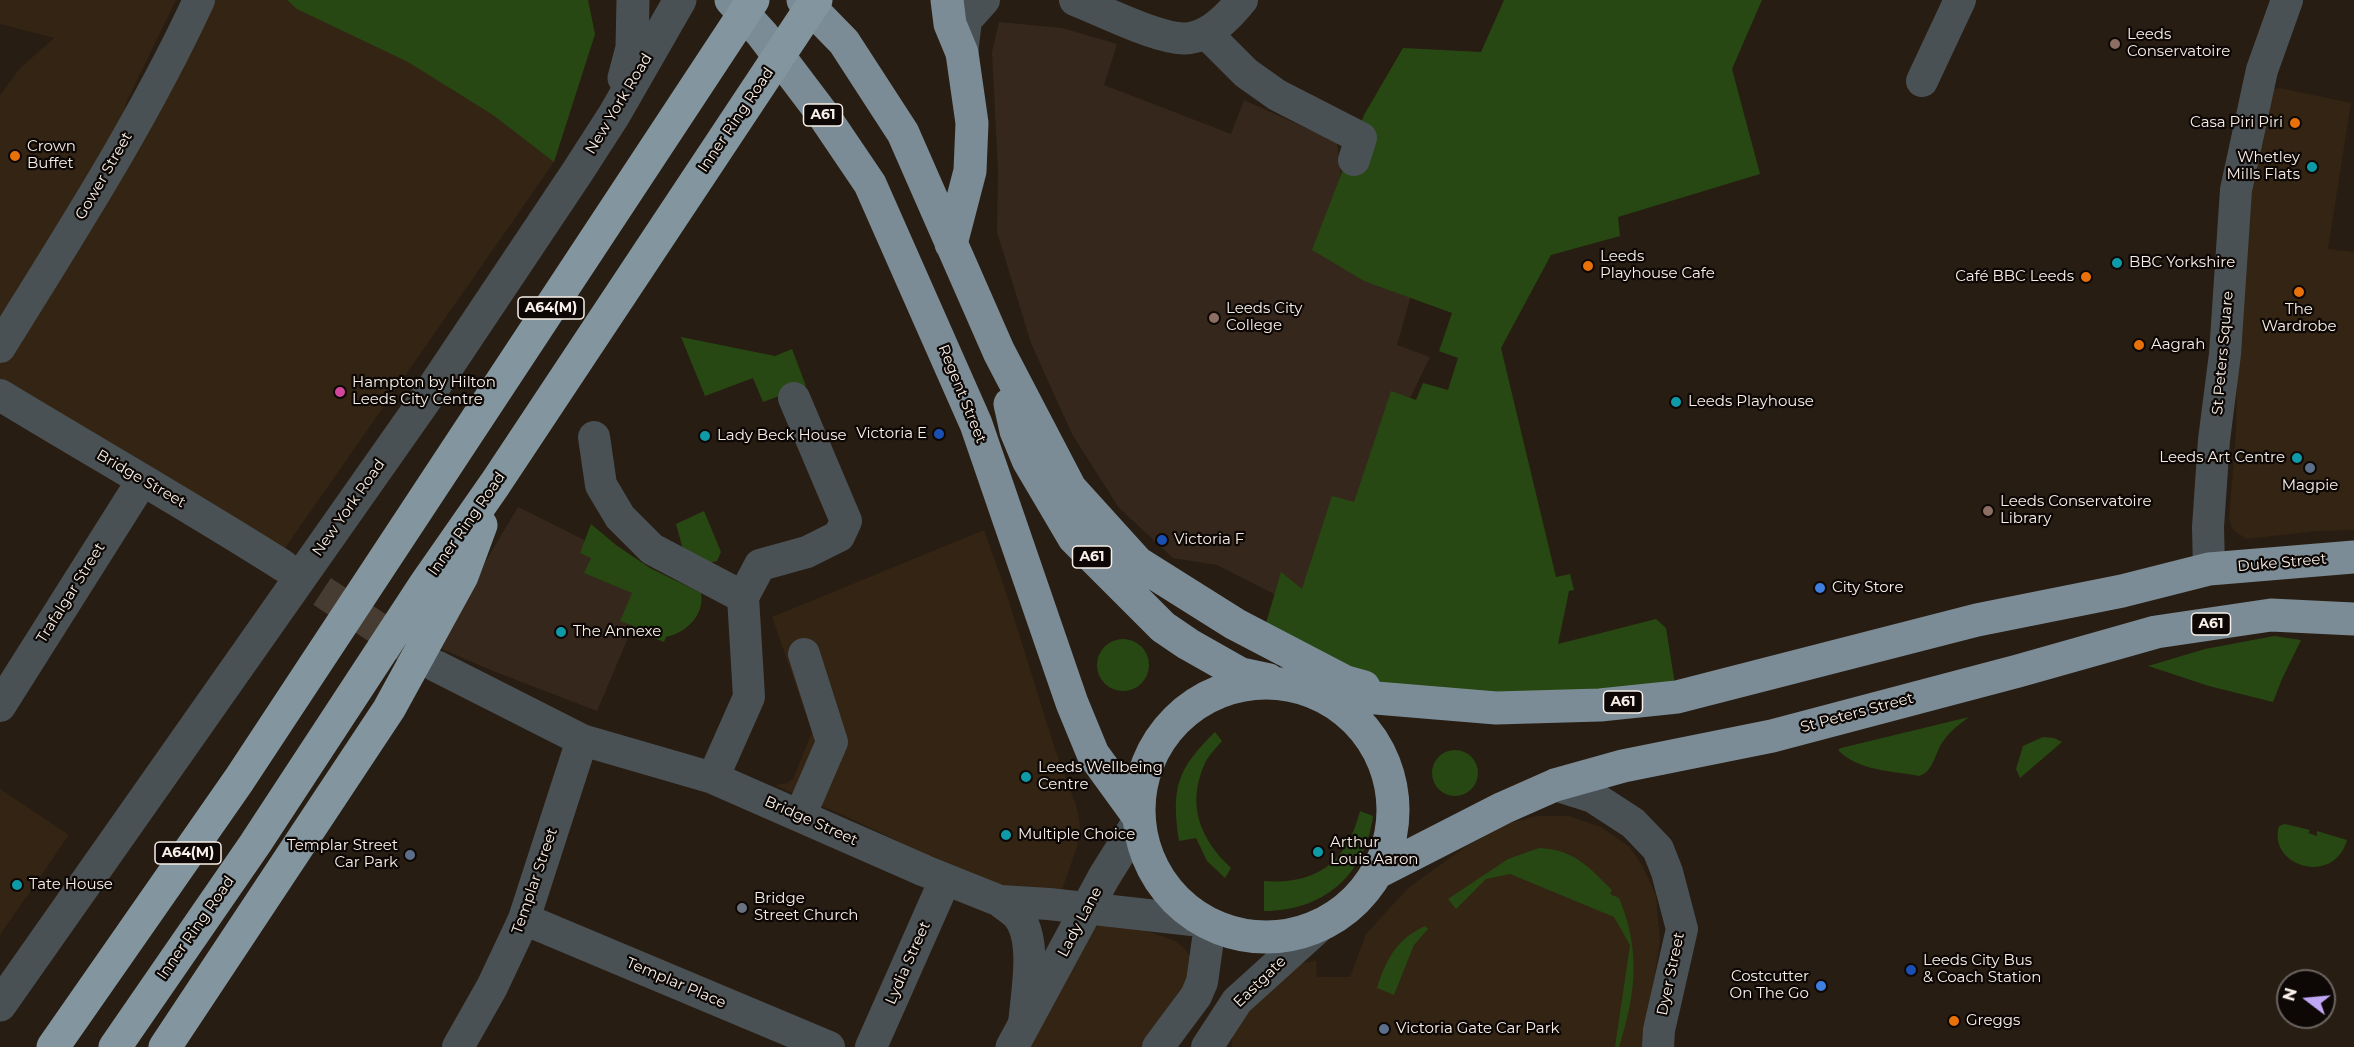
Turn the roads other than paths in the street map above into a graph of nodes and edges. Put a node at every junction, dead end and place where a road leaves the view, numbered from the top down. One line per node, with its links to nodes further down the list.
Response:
1 (199, 0): 20 (street, Gower Street)
2 (633, 0): 17 (street)
3 (680, 0): 17 (street, New York Road)
4 (731, 0): 42 (highway, Regent Street / A61)
5 (753, 0): 52 (highway, A64(M))
6 (803, 0): 19 (highway, A61)
7 (816, 0): 29 (highway, Inner Ring Road / A64(M))
8 (947, 0): 15 (highway)
9 (984, 0): 15 (street)
10 (1075, 0): 14 (street)
11 (1242, 0): 14 (street)
12 (1960, 0): 16 (street)
13 (2287, 0): 28 (street, St Peters Square)
14 (1206, 33): 18 (street)
15 (962, 53): 19 (highway)
16 (1922, 81)
17 (614, 115): 50 (street, New York Road)
18 (1354, 160)
19 (951, 244): 21 (highway, A61)
20 (0, 347)
21 (999, 352): 34 (highway, A61); 36 (highway, A61)
22 (0, 395): 25 (street, Bridge Street)
23 (794, 398): 30 (street)
24 (594, 437): 30 (street)
25 (142, 481): 27 (street, Bridge Street); 37 (street, Trafalgar Street)
26 (2354, 557): 28 (highway, Duke Street / A61)
27 (282, 565)
28 (2210, 569): 36 (highway, A61)
29 (436, 594): 53 (highway, Inner Ring Road / A64(M)); 54 (highway, A64(M))
30 (743, 597): 39 (street)
31 (2350, 623): 40 (highway, St Peters Street / A61)
32 (804, 654): 41 (street)
33 (436, 666): 38 (street, Bridge Street)
34 (1279, 683): 35 (highway, Eastgate / A61); 42 (highway, Eastgate / A61)
35 (1316, 693): 36 (highway, A61); 43 (highway, Eastgate / A61)
36 (1409, 700)
37 (0, 706)
38 (582, 741): 39 (street, Bridge Street); 47 (street, Templar Street)
39 (713, 778): 41 (street, Bridge Street)
40 (1555, 785): 43 (highway, St Peters Street / A61); 60 (street, Dyer Street)
41 (800, 816): 44 (street, Bridge Street)
42 (1138, 819): 46 (street, Lady Lane); 48 (highway, Eastgate / A61)
43 (1376, 873): 49 (highway, Eastgate / A61)
44 (945, 880): 45 (street, Bridge Street); 57 (street, Lydia Street)
45 (1000, 901): 46 (street, Bridge Street); 51 (street, Lady Lane)
46 (1088, 909): 48 (street, Bridge Street); 51 (street, Lady Lane)
47 (524, 919): 55 (street, Templar Street); 56 (street, Templar Place)
48 (1206, 923): 49 (highway, Eastgate / A61); 58 (street)
49 (1321, 925): 59 (street, Eastgate)
50 (0, 1005)
51 (1018, 1036)
52 (53, 1047)
53 (115, 1047)
54 (165, 1047)
55 (458, 1047)
56 (829, 1047)
57 (871, 1047)
58 (1158, 1047)
59 (1207, 1047)
60 (1658, 1047)

